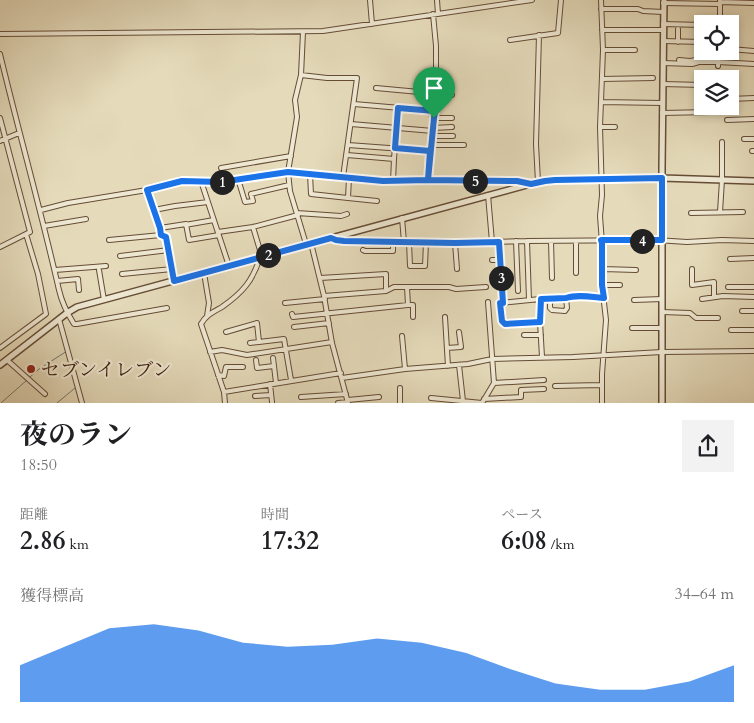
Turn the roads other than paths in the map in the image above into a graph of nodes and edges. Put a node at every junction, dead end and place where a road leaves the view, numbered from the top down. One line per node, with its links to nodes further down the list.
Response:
1 (370, 0): 16 (street)
2 (437, 0): 14 (street)
3 (492, 0): 10 (street)
4 (532, 0): 10 (street)
5 (561, 0): 23 (street)
6 (600, 0): 11 (street)
7 (664, 2): 8 (street); 12 (street)
8 (720, 2): 9 (street); 15 (street)
9 (754, 3)
10 (493, 5): 14 (street)
11 (601, 9): 12 (street); 20 (street)
12 (663, 12): 18 (street)
13 (432, 14): 14 (street); 16 (street); 45 (street)
14 (438, 14)
15 (720, 15)
16 (372, 24): 21 (street)
17 (694, 25): 18 (street)
18 (663, 27): 20 (street); 25 (street)
19 (678, 29): 26 (street)
20 (602, 30): 28 (street)
21 (303, 32): 22 (street); 39 (street)
22 (0, 34)
23 (539, 35): 24 (street); 97 (street)
24 (510, 40)
25 (663, 41): 26 (street); 35 (street)
26 (678, 42): 27 (street)
27 (694, 42)
28 (603, 50): 29 (street); 41 (street)
29 (635, 50)
30 (739, 50): 31 (street)
31 (754, 51)
32 (0, 54): 69 (street)
33 (679, 60): 36 (street)
34 (718, 60): 37 (street)
35 (663, 62): 36 (street); 42 (street)
36 (699, 62): 37 (street)
37 (718, 64): 38 (street)
38 (754, 64)
39 (302, 75): 52 (street); 82 (street)
40 (653, 78): 41 (street)
41 (602, 79): 49 (street)
42 (663, 84): 43 (street); 51 (street)
43 (694, 85)
44 (376, 88): 45 (street)
45 (436, 94): 46 (street); 55 (street)
46 (452, 96)
47 (754, 98): 48 (street)
48 (739, 99)
49 (601, 102): 50 (street); 65 (street)
50 (627, 102): 51 (street); 54 (street)
51 (662, 103): 57 (street)
52 (354, 104): 53 (street); 63 (street)
53 (398, 108): 55 (street); 67 (street)
54 (627, 110)
55 (435, 111): 59 (street)
56 (694, 112): 57 (street)
57 (662, 113): 89 (street)
58 (0, 118): 71 (street)
59 (434, 118): 60 (street); 68 (street)
60 (452, 118)
61 (754, 119): 62 (street)
62 (727, 120)
63 (351, 124): 67 (street); 76 (street)
64 (452, 127): 68 (street)
65 (600, 127): 66 (street); 91 (street)
66 (615, 127)
67 (396, 128): 68 (street); 79 (street)
68 (433, 132): 70 (street); 77 (street)
69 (20, 133): 71 (street); 105 (street)
70 (453, 136)
71 (6, 139): 74 (street); 119 (street)
72 (744, 139): 73 (street)
73 (754, 139)
74 (0, 141)
75 (722, 142): 93 (street)
76 (348, 144): 79 (street); 81 (street)
77 (431, 145): 78 (street); 80 (street)
78 (464, 145)
79 (395, 148): 80 (street); 83 (street)
80 (430, 151): 92 (street)
81 (347, 155): 83 (street); 87 (street)
82 (291, 156): 84 (street); 85 (street)
83 (394, 159): 95 (street)
84 (221, 168)
85 (288, 172): 86 (street); 90 (street); 99 (street)
86 (310, 174): 87 (street); 102 (street)
87 (343, 177): 88 (street)
88 (350, 178): 95 (street); 102 (street)
89 (662, 178): 91 (street); 93 (street); 125 (street)
90 (238, 179): 94 (street); 99 (street)
91 (601, 179): 97 (street); 124 (street)
92 (428, 180): 95 (street); 98 (street)
93 (722, 180): 96 (street); 107 (street)
94 (201, 181): 100 (street); 104 (street)
95 (393, 181)
96 (754, 181)
97 (538, 182): 98 (street)
98 (531, 184): 101 (street)
99 (289, 186): 110 (street)
100 (147, 190): 105 (street); 106 (street)
101 (488, 195): 112 (street); 134 (street)
102 (348, 198): 103 (street)
103 (377, 201)
104 (208, 202): 106 (street); 114 (street)
105 (41, 210): 116 (street)
106 (154, 210): 118 (street)
107 (720, 212): 108 (street); 109 (street)
108 (743, 212)
109 (691, 213)
110 (297, 214): 111 (street); 117 (street); 136 (street)
111 (347, 214)
112 (402, 218): 122 (street); 132 (street)
113 (86, 219): 116 (street)
114 (214, 220): 115 (street); 120 (street)
115 (185, 224): 118 (street); 120 (street)
116 (44, 226): 153 (street)
117 (253, 227): 120 (street); 142 (street)
118 (160, 228): 121 (street)
119 (26, 234): 138 (street); 219 (street)
120 (218, 234): 148 (street)
121 (161, 235): 123 (street); 139 (street)
122 (331, 238): 131 (street); 136 (street)
123 (109, 240)
124 (601, 240): 125 (street); 130 (street); 151 (street)
125 (662, 240): 126 (street); 183 (street)
126 (754, 240)
127 (516, 241): 128 (street); 135 (street); 173 (street)
128 (527, 241): 129 (street); 186 (street)
129 (551, 241): 130 (street); 162 (street)
130 (576, 241): 157 (street)
131 (393, 242): 132 (street); 140 (street)
132 (406, 242): 133 (street); 133 (street)
133 (426, 242): 137 (street)
134 (492, 242): 135 (street); 137 (street)
135 (499, 242): 146 (street)
136 (309, 243): 142 (street); 161 (street)
137 (455, 243): 149 (street)
138 (0, 247)
139 (168, 250): 141 (street); 150 (street)
140 (363, 250)
141 (120, 256)
142 (261, 257): 148 (street); 199 (street)
143 (754, 258): 144 (street)
144 (730, 259)
145 (492, 260): 146 (street)
146 (500, 260): 160 (street)
147 (106, 266): 153 (street)
148 (229, 266): 156 (street)
149 (457, 268)
150 (172, 269): 158 (street); 164 (street)
151 (603, 269): 155 (street); 165 (street)
152 (692, 269): 177 (street)
153 (55, 270): 163 (street)
154 (99, 270): 185 (street)
155 (636, 270)
156 (204, 273): 164 (street); 199 (street)
157 (576, 273)
158 (122, 274)
159 (494, 276): 160 (street)
160 (501, 276): 174 (street)
161 (320, 278): 172 (street); 176 (street)
162 (552, 278)
163 (57, 281): 171 (street); 196 (street)
164 (174, 281): 185 (street)
165 (602, 285): 166 (street); 181 (street)
166 (620, 285)
167 (408, 287): 168 (street); 172 (street); 191 (street)
168 (486, 287)
169 (754, 287): 170 (street)
170 (728, 288)
171 (79, 290)
172 (386, 291): 176 (street)
173 (518, 291)
174 (502, 292): 175 (street); 190 (street)
175 (494, 293)
176 (324, 297): 189 (street); 197 (street)
177 (714, 297): 178 (street); 184 (street)
178 (754, 297)
179 (550, 298): 180 (street); 180 (street); 182 (street)
180 (566, 298): 181 (street)
181 (604, 298): 225 (street)
182 (541, 299): 186 (street); 204 (street)
183 (662, 299): 187 (street); 195 (street)
184 (702, 299)
185 (104, 300): 196 (street)
186 (529, 300): 190 (street)
187 (634, 300)
188 (488, 302): 228 (street)
189 (285, 303)
190 (503, 303): 204 (street)
191 (408, 305): 197 (street); 200 (street)
192 (166, 308): 196 (street)
193 (742, 311): 194 (street)
194 (754, 311)
195 (662, 312): 202 (street); 208 (street)
196 (67, 313): 203 (street)
197 (328, 313): 198 (street); 205 (street)
198 (292, 314)
199 (208, 316): 223 (street)
200 (413, 317)
201 (445, 317): 220 (street)
202 (718, 318)
203 (59, 319): 229 (street); 261 (street)
204 (540, 322): 213 (street)
205 (329, 323): 206 (street); 217 (street)
206 (294, 327)
207 (632, 328): 208 (street)
208 (662, 328): 224 (street)
209 (731, 330): 210 (street)
210 (754, 330)
211 (226, 332): 216 (street)
212 (459, 332): 220 (street)
213 (541, 335): 215 (street); 226 (street)
214 (402, 336): 236 (street)
215 (524, 336)
216 (259, 342): 218 (street); 221 (street)
217 (332, 342): 221 (street); 237 (street)
218 (250, 343)
219 (0, 348)
220 (447, 348): 234 (street)
221 (287, 350): 223 (street); 240 (street)
222 (754, 351): 224 (street)
223 (210, 352): 238 (street)
224 (662, 352): 225 (street); 266 (street)
225 (604, 355): 226 (street); 245 (street)
226 (542, 357): 228 (street)
227 (272, 358): 233 (street)
228 (492, 359): 232 (street); 242 (street)
229 (7, 360): 231 (street); 250 (street)
230 (256, 360): 233 (street)
231 (0, 365)
232 (459, 365): 234 (street); 257 (street)
233 (274, 366): 243 (street)
234 (448, 366): 236 (street)
235 (243, 368): 238 (street)
236 (406, 369): 239 (street)
237 (341, 373): 239 (street); 240 (street)
238 (218, 375): 249 (street)
239 (342, 378): 251 (street)
240 (292, 380): 243 (street)
241 (544, 380): 242 (street)
242 (494, 382): 260 (street)
243 (276, 383): 244 (street)
244 (270, 384): 249 (street); 252 (street)
245 (601, 385): 246 (street); 265 (street)
246 (555, 386)
247 (400, 388): 264 (street)
248 (544, 389): 260 (street)
249 (224, 392): 262 (street)
250 (45, 394)
251 (346, 394): 254 (street); 259 (street)
252 (271, 395): 253 (street); 258 (street)
253 (255, 396)
254 (301, 397)
255 (379, 397): 259 (street)
256 (431, 398): 257 (street)
257 (463, 401): 260 (street)
258 (272, 402)
259 (348, 402): 263 (street)
260 (482, 402)
261 (82, 403)
262 (225, 403)
263 (338, 403)
264 (400, 403)
265 (602, 403)
266 (662, 403)

